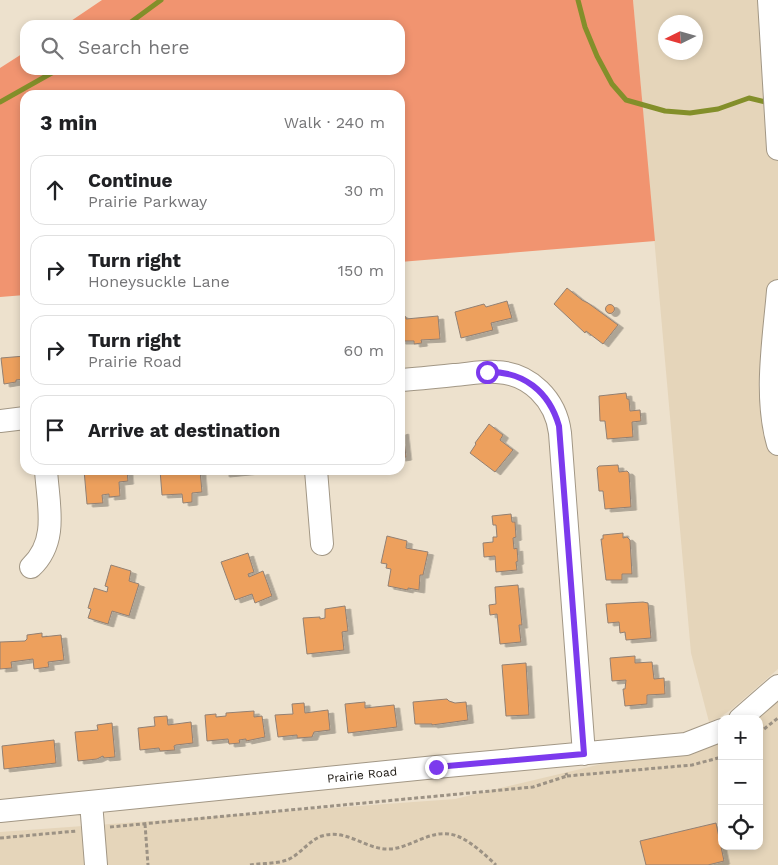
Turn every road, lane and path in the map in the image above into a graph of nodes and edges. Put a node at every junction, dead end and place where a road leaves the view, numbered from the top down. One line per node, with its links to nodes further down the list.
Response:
1 (768, 0): 2 (street)
2 (778, 149)
3 (778, 291): 7 (street)
4 (405, 380): 18 (street)
5 (20, 419): 6 (street)
6 (0, 421)
7 (778, 444)
8 (46, 475): 11 (street)
9 (316, 475): 10 (street)
10 (322, 544)
11 (31, 567)
12 (778, 686): 13 (street)
13 (745, 715)
14 (778, 718): 15 (path)
15 (763, 730)
16 (718, 732): 18 (street, Prairie Road)
17 (718, 758): 18 (path)
18 (572, 762): 19 (street, Prairie Road); 21 (path)
19 (91, 802): 20 (street, Prairie Road); 22 (street)
20 (0, 811)
21 (145, 824): 22 (path); 25 (path)
22 (93, 829): 23 (path); 24 (street)
23 (0, 838)
24 (96, 865)
25 (148, 865)
26 (250, 865): 27 (path)
27 (496, 865)

